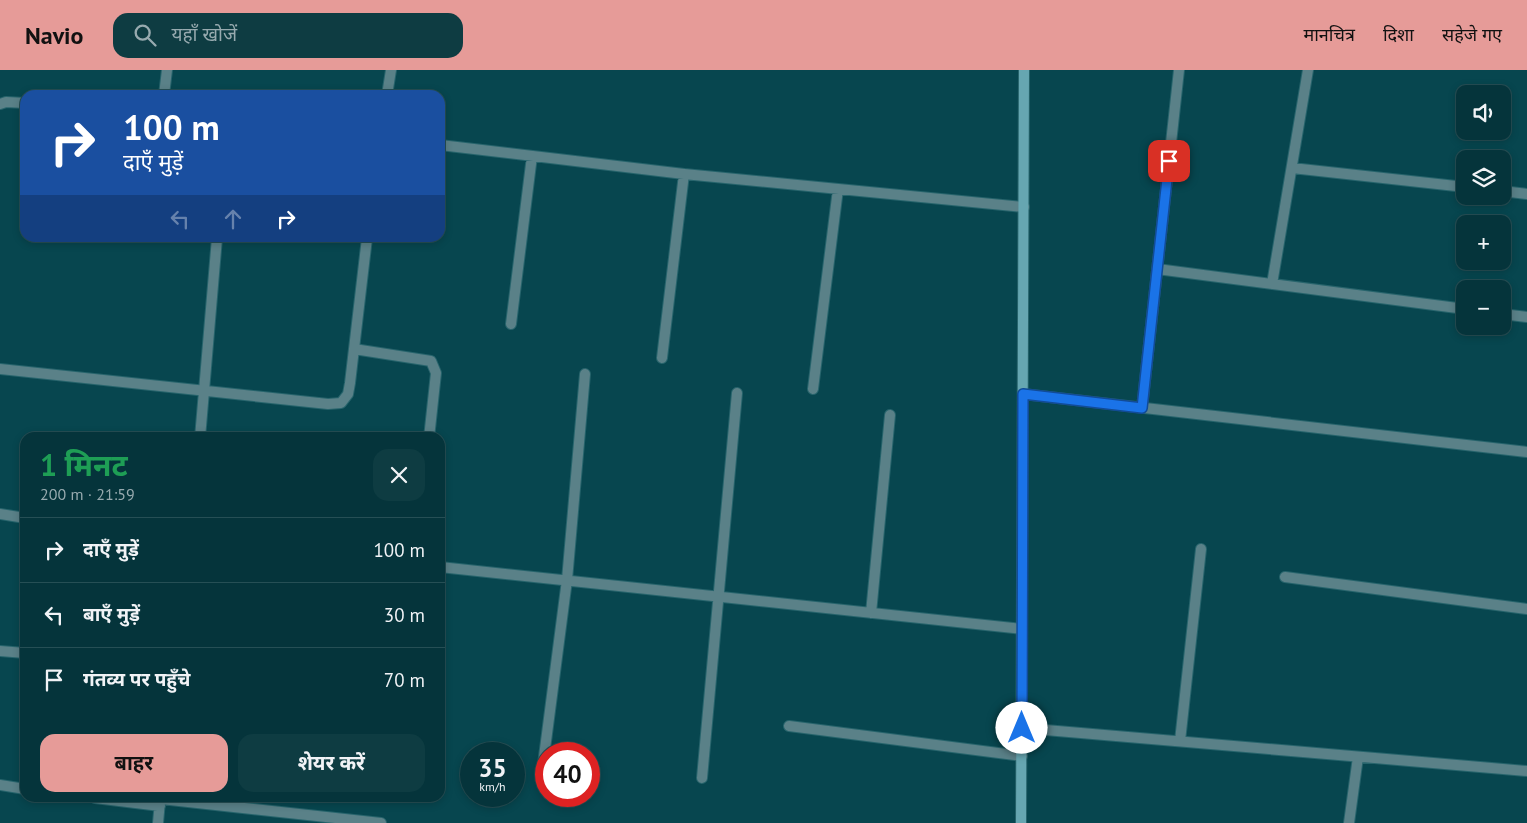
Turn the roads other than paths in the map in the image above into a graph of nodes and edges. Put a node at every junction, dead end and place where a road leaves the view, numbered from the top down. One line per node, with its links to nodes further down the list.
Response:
1 (167, 70): 6 (street)
2 (391, 70): 7 (street)
3 (1024, 70): 18 (street)
4 (1179, 70): 21 (street)
5 (1308, 70): 12 (street)
6 (165, 90)
7 (388, 90)
8 (20, 103): 9 (street)
9 (0, 104)
10 (445, 146): 11 (street)
11 (532, 156): 13 (street); 26 (street)
12 (1292, 168): 14 (street); 22 (street)
13 (684, 174): 15 (street); 28 (street)
14 (1456, 186)
15 (838, 189): 18 (street); 31 (street)
16 (1511, 192): 17 (street)
17 (1527, 194)
18 (1024, 207): 34 (street)
19 (217, 242): 32 (street)
20 (367, 242): 27 (street)
21 (1157, 269): 22 (street); 35 (street)
22 (1272, 284): 23 (street)
23 (1456, 308)
24 (1511, 315): 25 (street)
25 (1527, 317)
26 (511, 324)
27 (354, 349): 32 (street); 38 (street)
28 (662, 358)
29 (0, 369): 32 (street)
30 (585, 374): 45 (street)
31 (813, 389)
32 (204, 391): 37 (street)
33 (737, 393): 46 (street)
34 (1023, 394): 35 (street); 49 (street)
35 (1142, 408): 39 (street)
36 (890, 415): 48 (street)
37 (201, 432)
38 (430, 432)
39 (1527, 452)
40 (0, 514): 41 (street)
41 (20, 517)
42 (1201, 549): 54 (street)
43 (445, 568): 45 (street)
44 (1285, 577): 47 (street)
45 (567, 580): 46 (street); 55 (street)
46 (720, 596): 48 (street); 59 (street)
47 (1527, 609)
48 (871, 613): 49 (street)
49 (1022, 629): 53 (street)
50 (0, 651): 51 (street)
51 (20, 653)
52 (789, 726): 56 (street)
53 (1022, 728): 54 (street); 56 (street)
54 (1180, 741): 57 (street)
55 (546, 742)
56 (1022, 756): 66 (street)
57 (1358, 756): 58 (street); 67 (street)
58 (1527, 771)
59 (702, 778)
60 (0, 785): 61 (street)
61 (20, 787)
62 (160, 802): 64 (street)
63 (170, 802): 65 (street)
64 (158, 823)
65 (381, 823)
66 (1021, 823)
67 (1349, 823)

